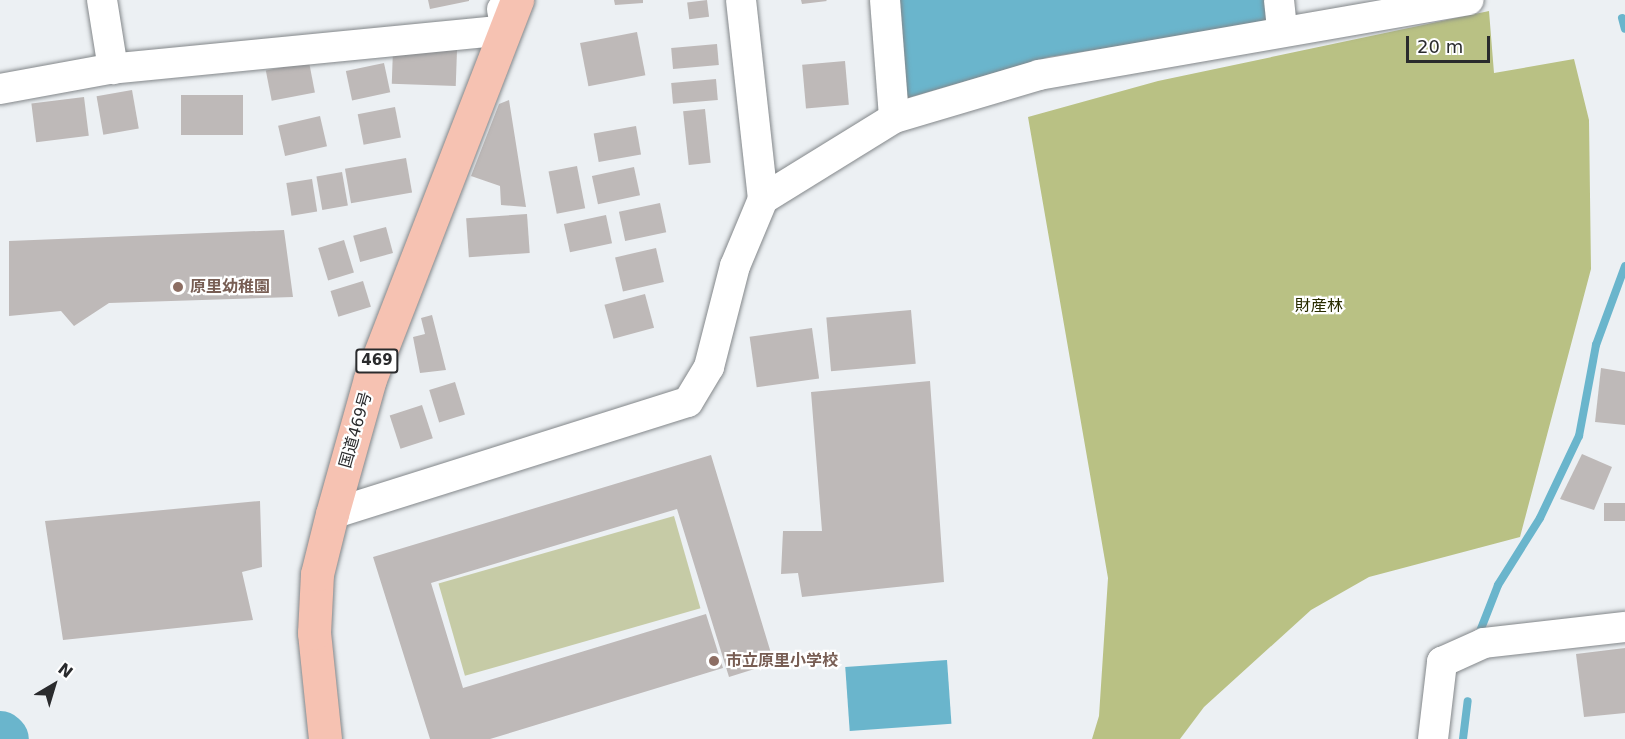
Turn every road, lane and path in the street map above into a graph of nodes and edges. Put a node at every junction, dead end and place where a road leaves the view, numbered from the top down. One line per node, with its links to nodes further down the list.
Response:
1 (102, 0): 9 (street)
2 (741, 0): 12 (street)
3 (885, 0): 11 (street)
4 (1279, 0): 8 (street)
5 (1468, 0): 6 (street)
6 (1429, 3): 8 (street)
7 (508, 10): 9 (street); 13 (highway, 国道469号 / 469)
8 (1282, 31): 11 (street)
9 (113, 69): 10 (street)
10 (0, 89)
11 (894, 118): 12 (street)
12 (763, 199): 13 (street)
13 (332, 514): 15 (highway, 国道469号 / 469)
14 (1625, 627): 16 (street)
15 (325, 739)
16 (1433, 739)

